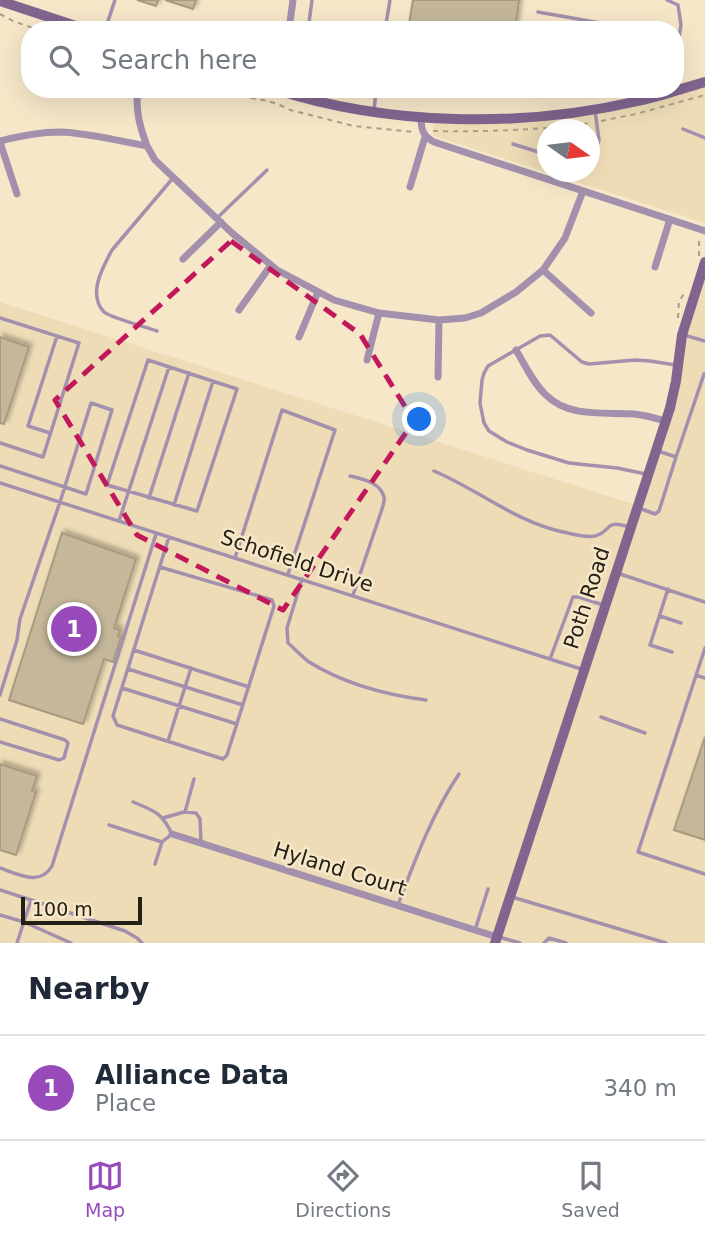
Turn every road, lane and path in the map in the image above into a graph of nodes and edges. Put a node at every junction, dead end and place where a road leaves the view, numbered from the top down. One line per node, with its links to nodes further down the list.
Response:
1 (115, 0): 10 (lane)
2 (293, 0): 11 (street)
3 (312, 0): 12 (lane)
4 (390, 0): 13 (lane)
5 (667, 0): 15 (lane)
6 (0, 1): 9 (street)
7 (538, 12): 14 (lane)
8 (0, 14): 16 (path)
9 (61, 21)
10 (109, 21)
11 (290, 21)
12 (308, 21)
13 (386, 21)
14 (589, 21)
15 (680, 21)
16 (21, 24)
17 (705, 82): 18 (street)
18 (684, 88)
19 (137, 98): 32 (street)
20 (313, 98): 24 (street)
21 (375, 98): 24 (lane)
22 (650, 98): 23 (street)
23 (594, 109): 25 (street); 26 (lane)
24 (374, 112): 25 (street)
25 (421, 117): 28 (street)
26 (596, 119)
27 (683, 129): 29 (lane)
28 (425, 137): 36 (street); 37 (street)
29 (705, 138)
30 (0, 141): 32 (street); 38 (street)
31 (513, 144): 33 (lane)
32 (148, 146): 35 (street)
33 (537, 152)
34 (267, 170): 40 (lane)
35 (175, 177): 40 (street); 53 (lane)
36 (410, 187)
37 (583, 191): 39 (street); 46 (street)
38 (17, 194)
39 (670, 219): 41 (street); 45 (street)
40 (219, 220): 42 (street); 44 (street)
41 (705, 231)
42 (183, 259)
43 (705, 263): 54 (street, Poth Road)
44 (271, 265): 47 (street); 48 (street)
45 (655, 267)
46 (543, 270): 50 (street); 52 (street)
47 (318, 292): 49 (street); 56 (street)
48 (239, 310)
49 (379, 313): 52 (street); 59 (street)
50 (591, 313)
51 (0, 318): 55 (lane)
52 (439, 320): 64 (street)
53 (157, 331)
54 (682, 335): 57 (lane); 60 (street, Poth Road)
55 (57, 336): 67 (lane); 67 (lane)
56 (299, 337)
57 (705, 341)
58 (516, 350): 60 (lane); 66 (street); 73 (lane)
59 (367, 360)
60 (678, 365): 66 (street, Poth Road)
61 (169, 367): 62 (lane); 77 (lane); 77 (lane)
62 (190, 373): 65 (lane); 78 (lane)
63 (704, 374): 70 (lane)
64 (438, 377)
65 (213, 381): 80 (lane); 80 (lane)
66 (665, 421): 69 (street, Poth Road)
67 (51, 433): 68 (lane)
68 (0, 443)
69 (656, 451): 70 (lane); 73 (street, Poth Road)
70 (676, 457): 81 (lane)
71 (0, 466): 76 (lane)
72 (434, 471): 83 (lane)
73 (648, 475): 81 (street, Poth Road)
74 (350, 476): 92 (lane)
75 (0, 483): 79 (lane, Schofield Drive)
76 (64, 487): 76 (lane); 79 (lane)
77 (129, 492): 78 (lane); 82 (lane)
78 (149, 498): 80 (lane)
79 (60, 502): 82 (lane, Schofield Drive); 109 (lane)
80 (174, 505)
81 (637, 508): 83 (street, Poth Road)
82 (120, 521): 84 (lane, Schofield Drive)
83 (631, 527): 88 (street, Poth Road)
84 (156, 533): 85 (lane, Schofield Drive); 129 (lane)
85 (169, 537): 86 (lane, Schofield Drive); 87 (lane)
86 (236, 558): 89 (lane, Schofield Drive); 89 (lane)
87 (160, 567): 98 (lane); 107 (lane)
88 (615, 573): 91 (lane); 94 (street, Poth Road)
89 (288, 574): 90 (lane, Schofield Drive)
90 (302, 579): 92 (lane, Schofield Drive); 110 (lane)
91 (668, 589): 93 (lane); 95 (lane)
92 (353, 595): 100 (lane, Schofield Drive)
93 (705, 602)
94 (604, 606): 100 (lane); 103 (street, Poth Road)
95 (659, 616): 96 (lane); 99 (lane)
96 (681, 623)
97 (705, 648): 104 (lane)
98 (134, 650): 101 (lane); 102 (lane)
99 (671, 652)
100 (550, 659): 103 (lane, Schofield Drive)
101 (191, 668): 106 (lane); 107 (lane)
102 (128, 669): 106 (lane); 108 (lane)
103 (584, 670): 133 (street, Poth Road)
104 (696, 675): 105 (lane); 130 (lane)
105 (705, 678)
106 (185, 687): 111 (lane); 112 (lane)
107 (249, 687): 111 (lane)
108 (122, 688): 112 (lane); 117 (lane)
109 (0, 695)
110 (426, 700)
111 (243, 705): 115 (lane)
112 (179, 706): 115 (lane); 117 (lane)
113 (601, 717): 116 (lane)
114 (0, 719): 118 (lane)
115 (237, 724): 117 (lane)
116 (645, 733)
117 (168, 741)
118 (0, 742)
119 (458, 774): 135 (lane)
120 (194, 779): 122 (lane)
121 (133, 802): 123 (lane)
122 (185, 812): 123 (lane); 127 (lane)
123 (163, 818): 125 (lane)
124 (109, 825): 126 (lane)
125 (172, 834): 126 (lane); 127 (street, Hyland Court)
126 (162, 842): 128 (lane)
127 (202, 844): 135 (street, Hyland Court)
128 (155, 864)
129 (0, 868)
130 (705, 874)
131 (488, 889): 138 (lane)
132 (0, 890): 134 (lane)
133 (510, 897): 139 (street, Poth Road); 146 (lane)
134 (31, 900): 137 (lane); 142 (lane)
135 (398, 905): 138 (street, Hyland Court)
136 (0, 915): 137 (lane)
137 (24, 922): 140 (lane); 141 (lane)
138 (475, 930): 139 (street, Hyland Court)
139 (496, 940): 143 (lane)
140 (17, 943)
141 (71, 943)
142 (142, 943)
143 (520, 943)
144 (544, 943): 145 (lane)
145 (566, 943)
146 (666, 943)

